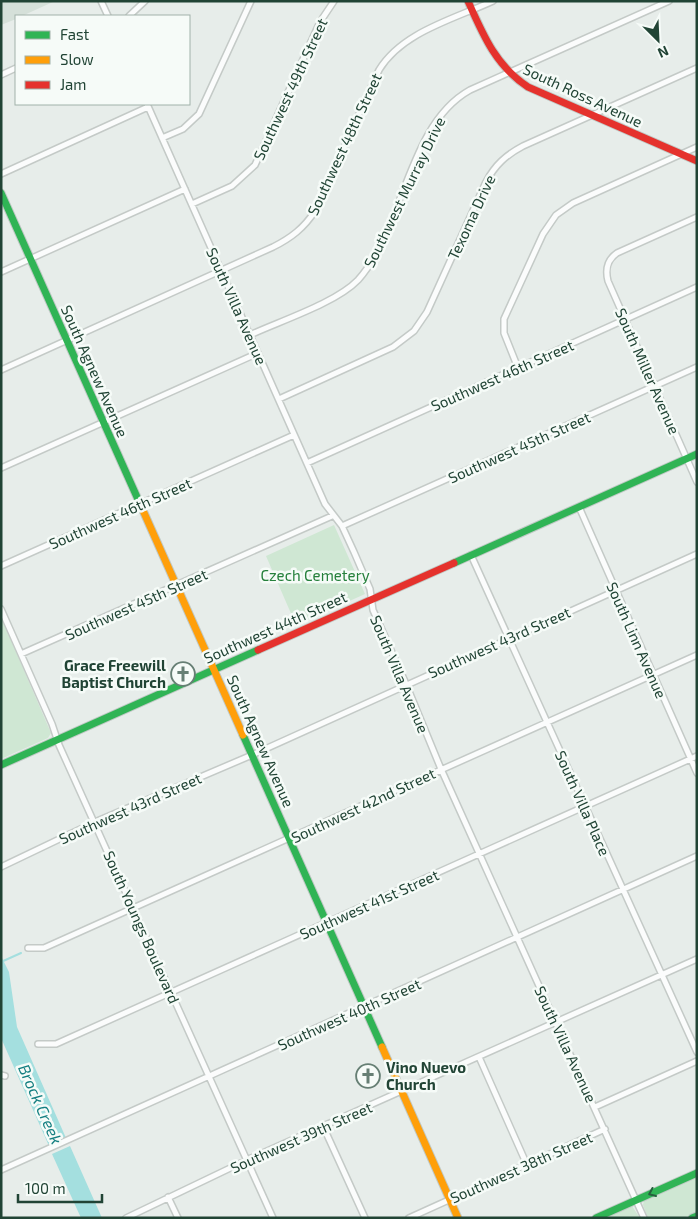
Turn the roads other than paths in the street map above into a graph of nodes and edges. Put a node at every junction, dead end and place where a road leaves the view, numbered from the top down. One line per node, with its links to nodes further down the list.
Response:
1 (101, 1): 9 (street)
2 (146, 1): 10 (street)
3 (251, 1): 17 (street)
4 (334, 1): 24 (street, Southwest 49th Street)
5 (468, 1): 8 (street, South Ross Avenue)
6 (493, 1): 8 (street, Southwest 48th Street)
7 (669, 1): 13 (street, Southwest Murray Drive)
8 (472, 10): 13 (street, South Ross Avenue); 27 (street, Southwest 48th Street)
9 (108, 15)
10 (129, 15)
11 (15, 68): 14 (street)
12 (697, 68): 16 (street, Texoma Drive)
13 (508, 73): 16 (street, South Ross Avenue); 31 (street, Southwest Murray Drive)
14 (1, 75)
15 (148, 105): 17 (street, South Villa Avenue); 21 (street)
16 (592, 115): 19 (street, South Ross Avenue); 38 (street, Texoma Drive)
17 (162, 138): 22 (street, South Villa Avenue)
18 (697, 147): 19 (street)
19 (681, 154): 20 (street, South Ross Avenue); 35 (street)
20 (697, 161)
21 (1, 174)
22 (185, 189): 24 (street, South Villa Avenue); 26 (street)
23 (1, 193): 26 (street, South Agnew Avenue)
24 (192, 204): 27 (street, South Villa Avenue)
25 (697, 218): 30 (street, South Miller Avenue)
26 (31, 259): 28 (street); 32 (street, South Agnew Avenue)
27 (221, 271): 31 (street, South Villa Avenue); 32 (street, Southwest 48th Street)
28 (1, 272)
29 (697, 287): 30 (street, Southwest 46th Street)
30 (626, 320): 35 (street, Southwest 46th Street); 37 (street, South Miller Avenue)
31 (250, 335): 33 (street, South Villa Avenue)
32 (67, 340): 36 (street, Southwest 48th Street); 39 (street, South Agnew Avenue)
33 (258, 353): 38 (street, South Villa Avenue); 39 (street)
34 (697, 367): 37 (street, Southwest 45th Street)
35 (518, 368): 43 (street, Southwest 46th Street)
36 (1, 370)
37 (655, 386): 42 (street, South Miller Avenue); 49 (street, Southwest 45th Street)
38 (278, 399): 40 (street, South Villa Avenue)
39 (103, 422): 44 (street); 46 (street, South Agnew Avenue)
40 (294, 435): 43 (street, South Villa Avenue); 46 (street, Southwest 46th Street)
41 (697, 454): 42 (street, Southwest 44th Street)
42 (686, 458): 45 (street, South Miller Avenue); 47 (street, Southwest 44th Street)
43 (307, 463): 48 (street, South Villa Avenue)
44 (1, 468)
45 (697, 482)
46 (141, 504): 52 (street, Southwest 46th Street); 53 (street, South Agnew Avenue)
47 (579, 508): 50 (street, Southwest 44th Street); 54 (street, South Linn Avenue)
48 (332, 516): 49 (street, South Villa Avenue); 53 (street, Southwest 45th Street)
49 (342, 526): 55 (street, South Villa Avenue)
50 (471, 554): 55 (street, Southwest 44th Street); 57 (street, South Villa Place)
51 (697, 554): 54 (street, Southwest 43rd Street)
52 (1, 566)
53 (177, 586): 58 (street, Southwest 45th Street); 60 (street, South Agnew Avenue)
54 (615, 591): 57 (street, Southwest 43rd Street); 61 (street, South Linn Avenue)
55 (371, 600): 60 (street, Southwest 44th Street); 62 (street, South Villa Avenue)
56 (1, 609): 58 (street, South Youngs Boulevard)
57 (509, 637): 62 (street, Southwest 43rd Street); 63 (street, South Villa Place)
58 (21, 654): 64 (street, South Youngs Boulevard)
59 (697, 655): 61 (street, Southwest 42nd Street)
60 (214, 670): 64 (street, Southwest 44th Street); 65 (street, South Agnew Avenue)
61 (653, 674): 63 (street, Southwest 42nd Street); 67 (street, South Linn Avenue)
62 (406, 684): 65 (street, Southwest 43rd Street); 69 (street, South Villa Avenue)
63 (546, 722): 69 (street, Southwest 42nd Street); 71 (street, South Villa Place)
64 (58, 740): 68 (street, Southwest 44th Street); 72 (street, South Youngs Boulevard)
65 (252, 755): 72 (street, Southwest 43rd Street); 73 (street, South Agnew Avenue)
66 (697, 756): 67 (street, Southwest 41st Street)
67 (690, 759): 70 (street, South Linn Avenue); 71 (street, Southwest 41st Street)
68 (1, 765)
69 (440, 770): 73 (street, Southwest 42nd Street); 74 (street, South Villa Avenue)
70 (697, 773)
71 (585, 806): 74 (street, Southwest 41st Street); 77 (street, South Villa Place)
72 (95, 822): 76 (street, Southwest 43rd Street); 78 (street, South Youngs Boulevard)
73 (289, 840): 78 (street, Southwest 42nd Street); 79 (street, South Agnew Avenue)
74 (479, 854): 79 (street, Southwest 41st Street); 80 (street, South Villa Avenue)
75 (697, 856): 77 (street, Southwest 40th Street)
76 (1, 866)
77 (622, 890): 80 (street, Southwest 40th Street); 83 (street, South Villa Place)
78 (134, 907): 81 (street, Southwest 42nd Street); 84 (street, South Youngs Boulevard)
79 (327, 924): 84 (street, Southwest 41st Street); 85 (street, South Agnew Avenue)
80 (517, 938): 85 (street, Southwest 40th Street); 86 (street, South Villa Avenue)
81 (28, 948)
82 (697, 958): 83 (street, Southwest 39th Street)
83 (662, 975): 86 (street, Southwest 39th Street); 88 (street, South Villa Place)
84 (171, 992): 87 (street, Southwest 41st Street); 91 (street, South Youngs Boulevard)
85 (364, 1008): 91 (street, Southwest 40th Street); 92 (street, South Agnew Avenue)
86 (557, 1023): 89 (street, Southwest 39th Street); 93 (street, South Villa Avenue)
87 (38, 1044)
88 (697, 1052)
89 (479, 1057): 92 (street, Southwest 39th Street); 97 (street)
90 (697, 1061): 93 (street, Southwest 38th Street)
91 (209, 1077): 96 (street, South Youngs Boulevard); 98 (street, Southwest 40th Street)
92 (402, 1092): 94 (street, Southwest 39th Street); 101 (street, South Agnew Avenue)
93 (595, 1107): 95 (street, South Villa Avenue)
94 (323, 1126): 96 (street, Southwest 39th Street); 107 (street)
95 (605, 1129): 97 (street, Southwest 38th Street); 102 (street, South Villa Avenue)
96 (247, 1160): 100 (street, Southwest 39th Street); 106 (street, South Youngs Boulevard)
97 (527, 1165): 101 (street, Southwest 38th Street)
98 (1, 1170)
99 (697, 1172): 102 (street, one-way to 102)
100 (168, 1197): 104 (street, Southwest 39th Street); 105 (street)
101 (450, 1200): 108 (street, Southwest 38th Street); 109 (street, South Agnew Avenue)
102 (636, 1200): 110 (street); 111 (street, South Villa Avenue)
103 (697, 1216): 112 (street)
104 (126, 1218)
105 (178, 1218)
106 (273, 1218)
107 (365, 1218)
108 (409, 1218)
109 (458, 1218)
110 (596, 1218)
111 (644, 1218)
112 (692, 1218)

